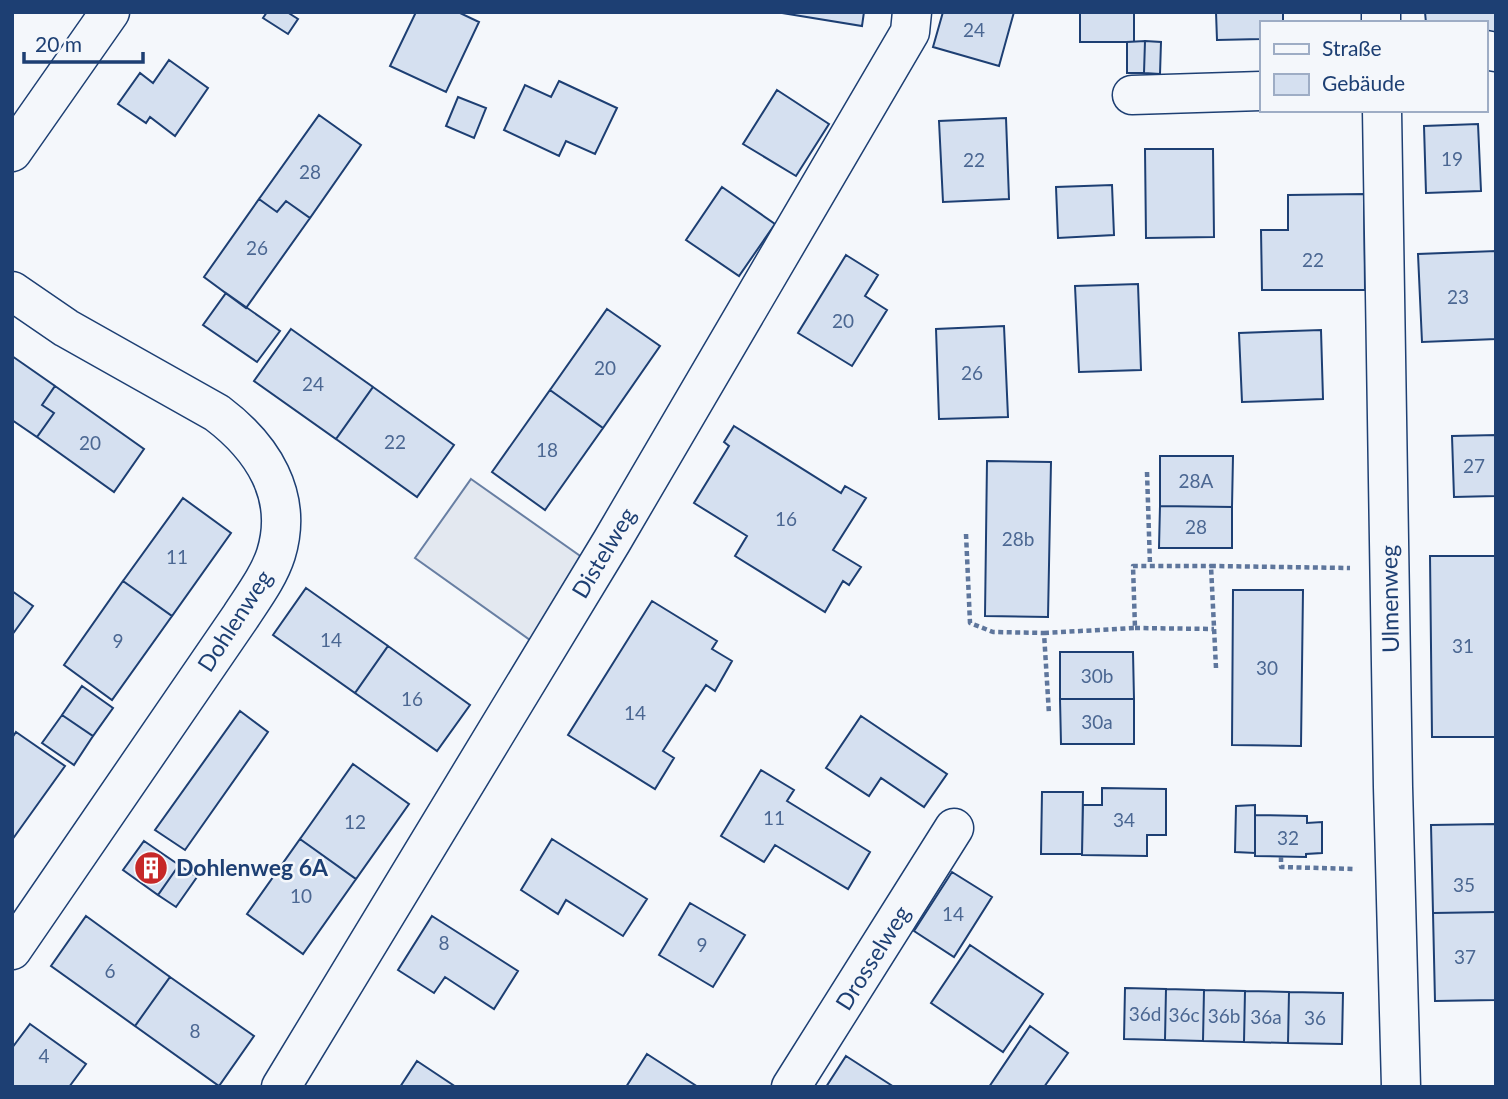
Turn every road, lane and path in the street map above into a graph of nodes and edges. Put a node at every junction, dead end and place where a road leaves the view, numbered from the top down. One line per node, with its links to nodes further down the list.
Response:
1 (110, 12): 6 (street)
2 (912, 12): 22 (street, Distelweg)
3 (1260, 91): 4 (street)
4 (1132, 95)
5 (1382, 112): 12 (street, Ulmenweg)
6 (12, 152)
7 (12, 291): 21 (street, Dohlenweg)
8 (1147, 472): 10 (path)
9 (966, 534): 15 (path)
10 (1150, 565): 11 (path); 13 (path)
11 (1211, 566): 12 (path); 14 (path)
12 (1390, 569): 20 (street, Ulmenweg)
13 (1135, 628): 14 (path); 15 (path)
14 (1214, 629): 16 (path)
15 (1044, 633): 17 (path)
16 (1216, 668)
17 (1049, 714)
18 (954, 828): 23 (street, Drosselweg)
19 (1281, 857): 20 (path)
20 (1395, 870): 24 (street, Ulmenweg)
21 (12, 950)
22 (281, 1087)
23 (791, 1087)
24 (1401, 1087)

